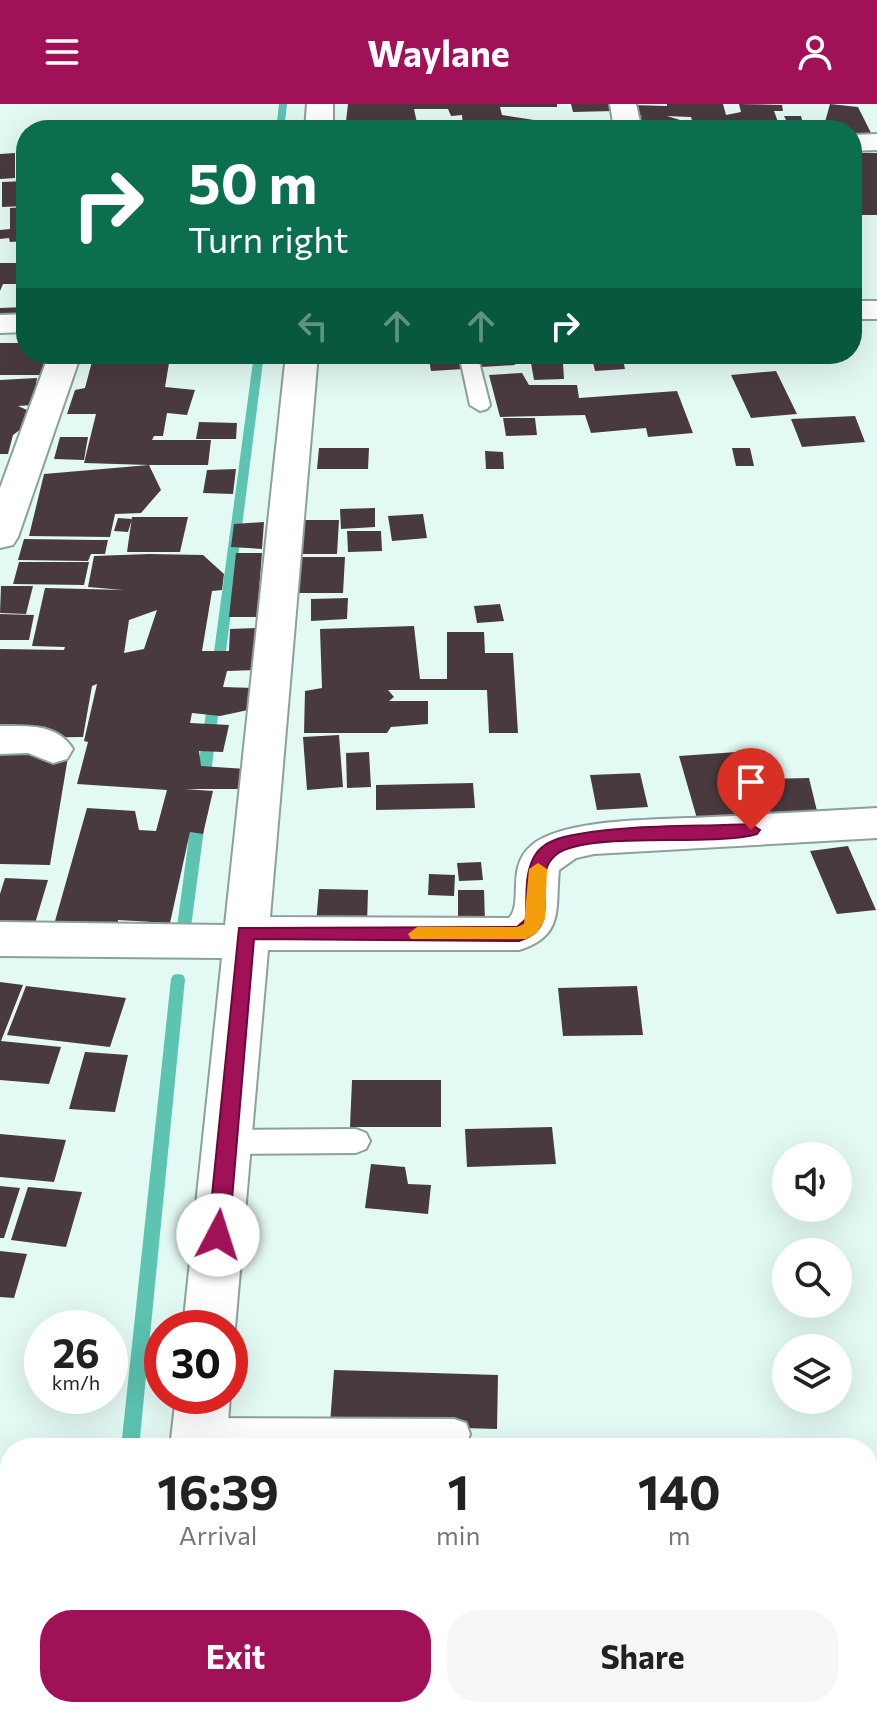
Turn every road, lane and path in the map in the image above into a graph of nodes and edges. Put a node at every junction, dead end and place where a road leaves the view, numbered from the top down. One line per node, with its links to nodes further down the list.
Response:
1 (61, 364): 5 (street)
2 (301, 364): 9 (street)
3 (470, 364): 4 (lane)
4 (480, 405)
5 (0, 537)
6 (0, 740): 7 (street)
7 (53, 749)
8 (877, 823): 9 (street)
9 (246, 937): 10 (street); 12 (street)
10 (0, 939)
11 (356, 1141): 12 (lane)
12 (227, 1142): 13 (street)
13 (211, 1310)
14 (200, 1426): 15 (lane)
15 (454, 1434)

